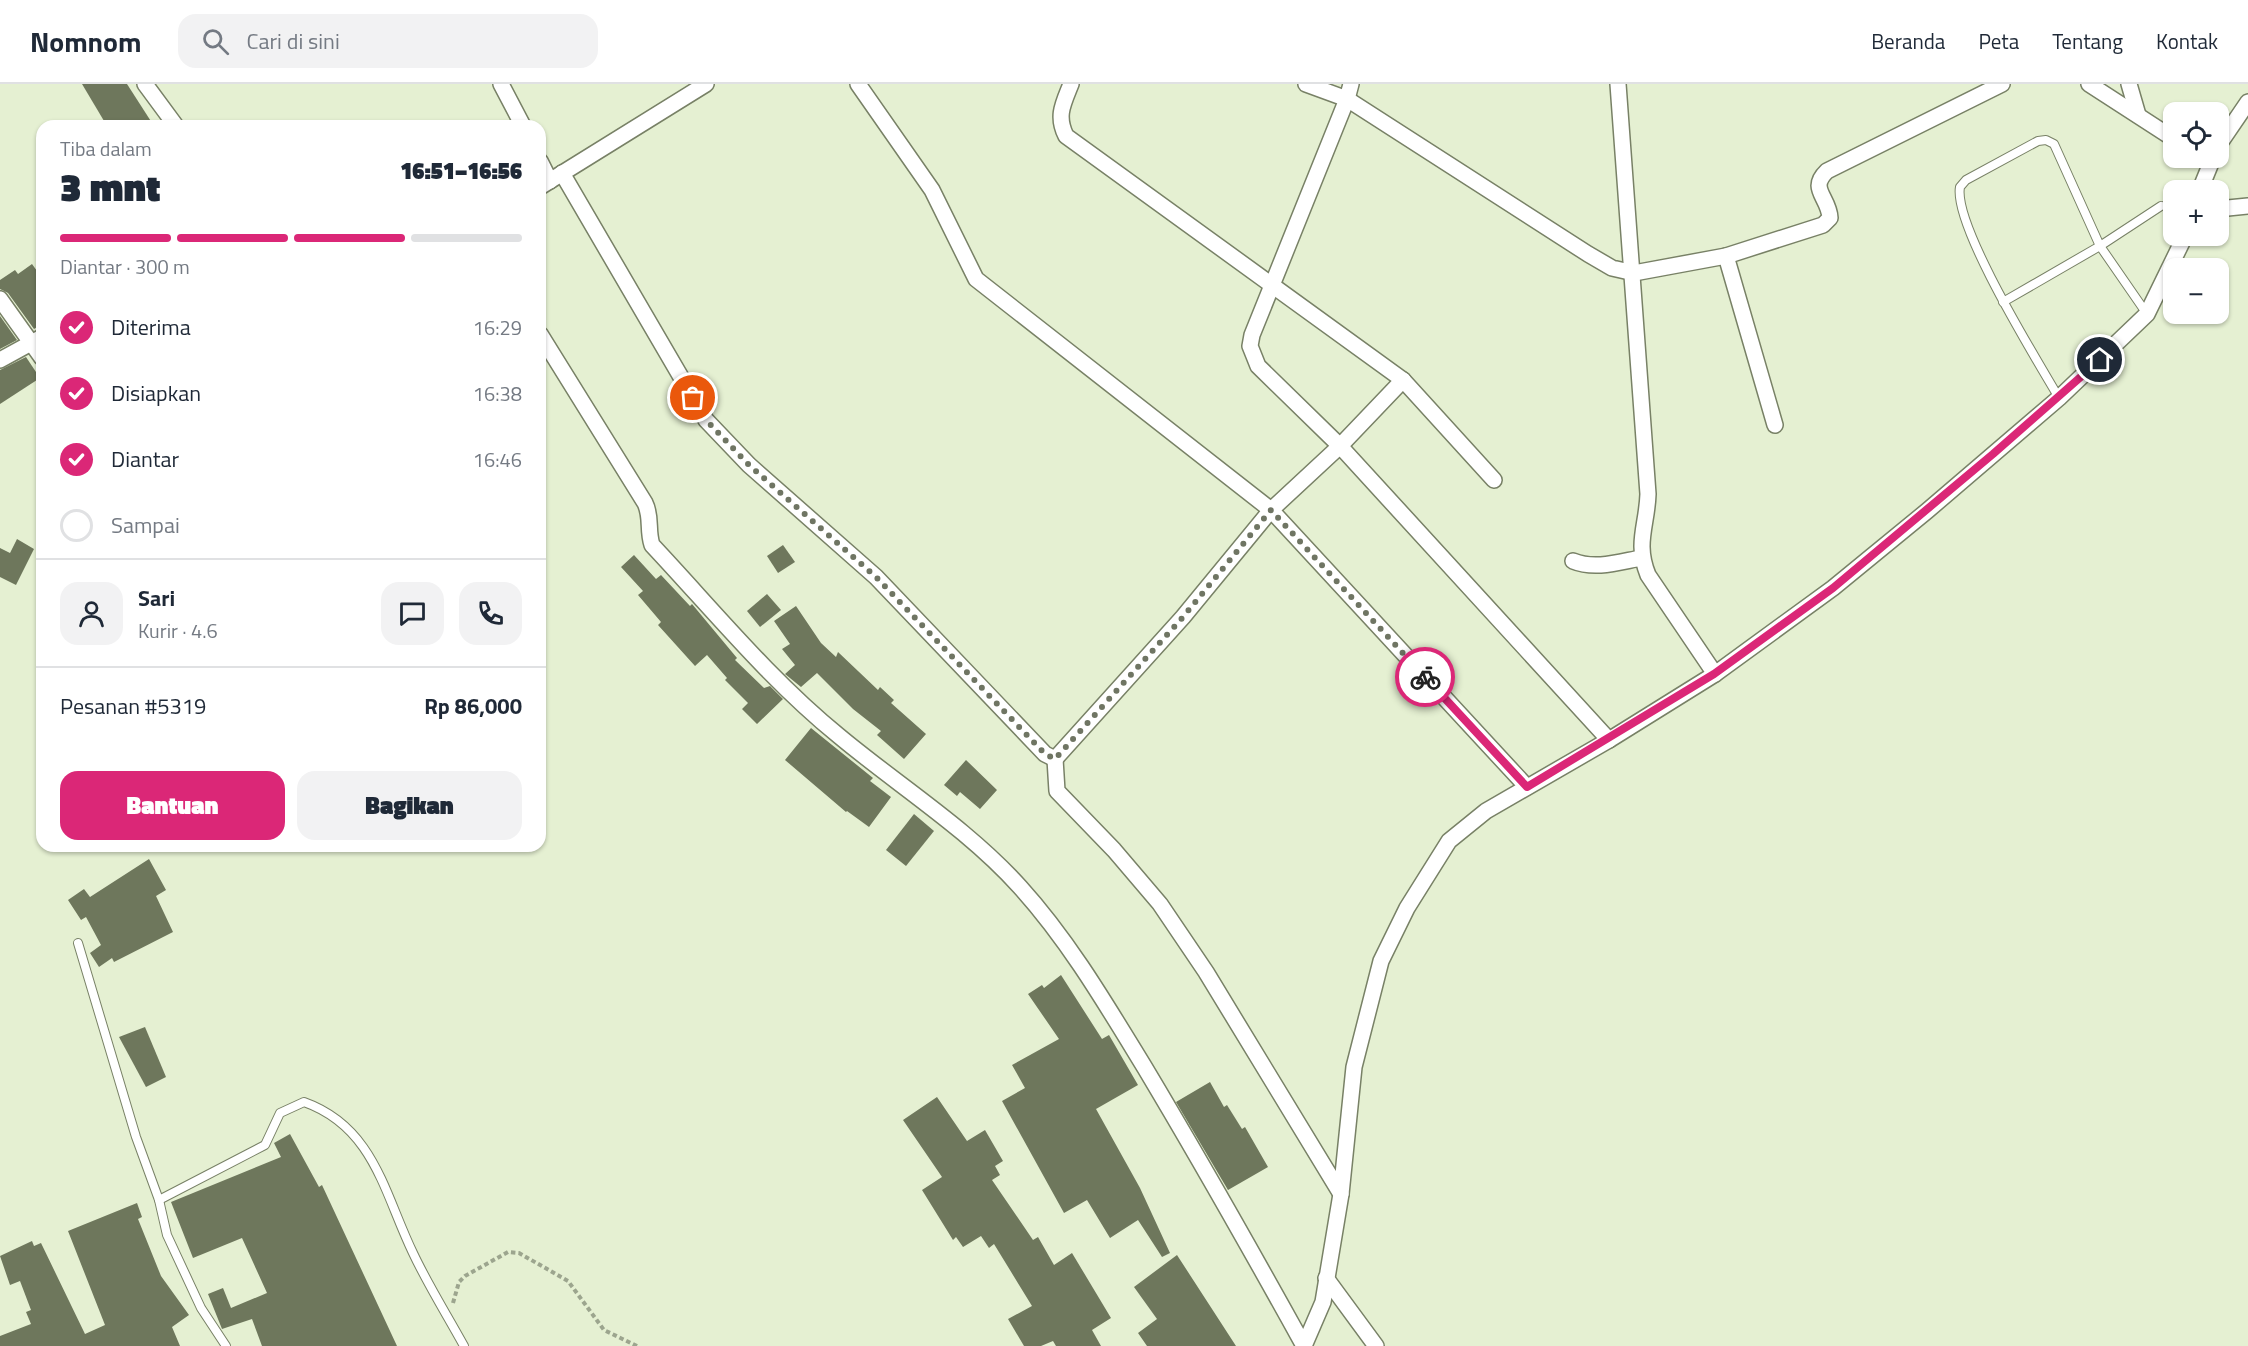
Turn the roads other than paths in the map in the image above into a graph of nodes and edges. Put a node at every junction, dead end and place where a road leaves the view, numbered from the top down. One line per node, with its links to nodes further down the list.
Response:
1 (145, 84): 15 (street)
2 (501, 84): 16 (street)
3 (706, 84): 19 (street)
4 (858, 84): 40 (street)
5 (1071, 84): 27 (street)
6 (1306, 84): 12 (street)
7 (1618, 84): 26 (street)
8 (2002, 84): 11 (street)
9 (2089, 84): 14 (street)
10 (2129, 84): 14 (street)
11 (1981, 88): 25 (street)
12 (1349, 92): 26 (street); 27 (street)
13 (2248, 102): 17 (street)
14 (2138, 116): 18 (street)
15 (172, 120)
16 (519, 120)
17 (2229, 130)
18 (2163, 132)
19 (551, 180): 45 (street)
20 (2161, 206): 23 (lane)
21 (2248, 206): 22 (street)
22 (2229, 208)
23 (2100, 246): 29 (lane); 29 (lane); 30 (lane)
24 (2180, 246): 30 (street)
25 (1726, 256): 26 (street); 37 (street)
26 (1634, 273): 41 (street)
27 (1270, 285): 35 (street); 38 (street)
28 (0, 299): 31 (street)
29 (2003, 302): 36 (lane)
30 (2147, 314): 36 (street)
31 (36, 338)
32 (36, 340): 34 (street)
33 (546, 344): 53 (street)
34 (0, 360)
35 (1403, 380): 38 (street); 39 (street)
36 (2059, 398): 43 (street)
37 (1774, 424)
38 (1340, 446): 40 (street); 44 (street)
39 (1494, 480)
40 (1271, 510): 45 (street); 46 (street)
41 (1641, 558): 42 (street); 43 (street)
42 (1574, 561)
43 (1714, 674): 44 (street)
44 (1609, 740): 46 (street)
45 (1055, 759): 48 (street)
46 (1527, 787): 48 (street)
47 (78, 943): 49 (lane)
48 (1341, 1194): 50 (street)
49 (159, 1200): 51 (lane); 52 (lane)
50 (1326, 1278): 53 (street); 54 (street)
51 (226, 1346)
52 (464, 1346)
53 (1304, 1346)
54 (1376, 1346)

